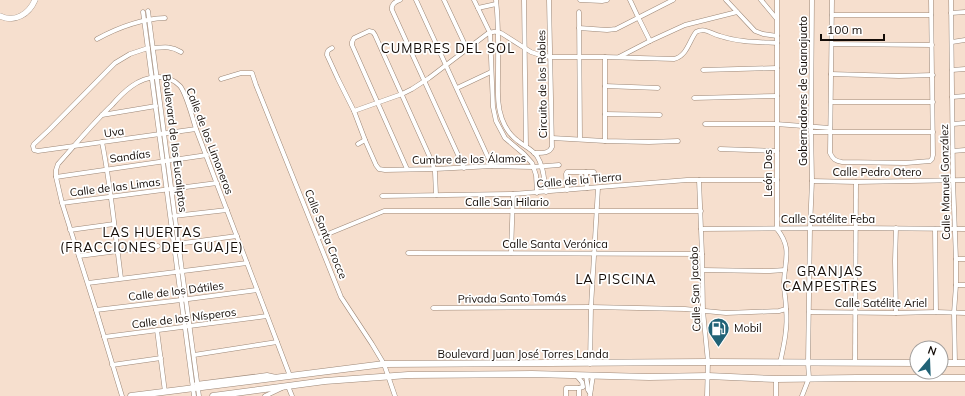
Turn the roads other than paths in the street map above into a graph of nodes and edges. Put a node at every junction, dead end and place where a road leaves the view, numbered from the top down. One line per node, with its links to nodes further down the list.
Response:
1 (34, 0): 29 (street)
2 (400, 0): 70 (street)
3 (416, 0): 59 (street)
4 (444, 0): 50 (street)
5 (474, 0): 20 (street)
6 (524, 0): 52 (street, Circuito de los Robles)
7 (549, 0): 54 (street, Circuito de los Robles)
8 (607, 0): 19 (street)
9 (630, 0): 30 (street)
10 (673, 0): 30 (street)
11 (726, 0): 24 (street)
12 (761, 0): 32 (street)
13 (777, 0): 32 (street, León Dos)
14 (812, 0): 91 (street, Gobernadores de Guanajuato)
15 (832, 0): 27 (street)
16 (931, 0): 28 (street)
17 (951, 0): 26 (street, Calle Manuel González)
18 (496, 2): 20 (street); 38 (street)
19 (579, 2)
20 (478, 8): 37 (street)
21 (148, 11): 33 (street, Boulevard de los Eucaliptos)
22 (143, 12): 33 (street, Boulevard de los Eucaliptos)
23 (579, 12): 35 (street)
24 (737, 12): 34 (street); 39 (street)
25 (965, 12): 26 (street)
26 (952, 13): 43 (street, Calle Manuel González)
27 (832, 15): 28 (street); 45 (street)
28 (931, 15): 46 (street)
29 (0, 16)
30 (638, 17): 35 (street); 42 (street)
31 (166, 18): 33 (street)
32 (776, 18): 39 (street, León Dos)
33 (147, 20): 40 (street); 47 (street, Boulevard de los Eucaliptos); 48 (street, Boulevard de los Eucaliptos)
34 (702, 21): 36 (street); 42 (street)
35 (579, 28): 55 (street)
36 (704, 30): 44 (street); 58 (street)
37 (490, 32): 38 (street); 50 (street); 64 (street)
38 (498, 32): 52 (street); 105 (street)
39 (777, 36): 44 (street, León Dos)
40 (97, 39)
41 (965, 40): 43 (street)
42 (650, 41): 51 (street)
43 (952, 42): 63 (street, Calle Manuel González)
44 (777, 43): 60 (street, León Dos)
45 (832, 44): 46 (street); 65 (street)
46 (932, 45): 66 (street)
47 (148, 48): 67 (street, Boulevard de los Eucaliptos); 106 (street, Uva)
48 (154, 48): 53 (street); 68 (street, Boulevard de los Eucaliptos)
49 (332, 48): 83 (street)
50 (467, 48): 59 (street)
51 (634, 49): 57 (street); 58 (street)
52 (525, 50): 54 (street); 105 (street, Circuito de los Robles)
53 (181, 52)
54 (551, 56): 55 (street); 98 (street, Circuito de los Robles)
55 (579, 56): 56 (street); 99 (street)
56 (605, 57): 57 (street); 71 (street)
57 (618, 58): 58 (street)
58 (637, 58)
59 (446, 65): 70 (street); 72 (street)
60 (778, 68): 62 (street); 75 (street, León Dos)
61 (965, 69): 63 (street)
62 (703, 70)
63 (952, 70): 77 (street, Calle Manuel González)
64 (491, 72): 72 (street); 117 (street)
65 (831, 74): 66 (street); 80 (street)
66 (933, 75): 81 (street)
67 (152, 77): 68 (street, Calle de los Limoneros); 82 (street, Boulevard de los Eucaliptos); 85 (street, Calle de los Limoneros)
68 (157, 77): 93 (street, Calle de los Limoneros); 97 (street, Boulevard de los Eucaliptos)
69 (221, 79): 159 (street, Calle Santa Crocce)
70 (425, 81): 74 (street); 118 (street)
71 (605, 86): 73 (street); 84 (street)
72 (457, 88): 115 (street)
73 (658, 88)
74 (402, 94): 79 (street); 79 (street); 121 (street)
75 (777, 96): 78 (street); 89 (street, León Dos)
76 (965, 96): 77 (street)
77 (952, 97): 90 (street, Calle Manuel González)
78 (694, 98)
79 (377, 102): 83 (street); 120 (street)
80 (831, 102): 81 (street); 92 (street)
81 (933, 102): 95 (street)
82 (156, 106): 85 (street); 97 (street, Boulevard de los Eucaliptos)
83 (354, 111): 100 (street)
84 (605, 114): 86 (street); 101 (street)
85 (102, 115): 106 (street, Calle de los Limoneros)
86 (660, 115)
87 (965, 123): 90 (street)
88 (705, 124): 89 (street)
89 (776, 124): 91 (street); 109 (street, León Dos)
90 (953, 124): 110 (street, Calle Manuel González)
91 (811, 126): 92 (street); 94 (street, Gobernadores de Guanajuato)
92 (830, 128): 96 (street)
93 (196, 129): 97 (street, Uva); 112 (street, Calle de los Limoneros)
94 (811, 132): 96 (street); 128 (street, Gobernadores de Guanajuato)
95 (933, 132): 96 (street); 96 (street)
96 (830, 133)
97 (162, 134): 103 (street, Uva); 113 (street, Boulevard de los Eucaliptos)
98 (552, 138): 99 (street); 111 (street, Circuito de los Robles)
99 (580, 139): 101 (street)
100 (365, 140): 104 (street); 120 (street, Cumbre de los Álamos)
101 (605, 141): 102 (street)
102 (678, 141)
103 (102, 142): 106 (street, Uva); 119 (street)
104 (358, 144)
105 (526, 146): 111 (street)
106 (73, 147): 124 (street, Calle de los Limoneros)
107 (720, 149): 109 (street)
108 (965, 150): 110 (street)
109 (777, 151): 126 (street, León Dos)
110 (953, 151): 129 (street, Calle Manuel González)
111 (534, 153): 116 (street)
112 (207, 155): 113 (street, Sandías); 131 (street, Calle de los Limoneros)
113 (166, 161): 119 (street, Sandías); 134 (street, Boulevard de los Eucaliptos)
114 (559, 165): 116 (street, Cumbre de los Álamos)
115 (492, 166): 117 (street, Cumbre de los Álamos); 118 (street, Cumbre de los Álamos)
116 (542, 166): 117 (street, Cumbre de los Álamos); 136 (street)
117 (534, 167): 137 (street)
118 (464, 168): 121 (street, Cumbre de los Álamos)
119 (107, 169): 124 (street, Sandías); 140 (street)
120 (407, 169): 121 (street, Cumbre de los Álamos)
121 (434, 169): 139 (street)
122 (586, 172): 123 (street); 132 (street); 135 (street)
123 (594, 172)
124 (56, 176): 142 (street)
125 (699, 180): 126 (street, Calle de la Tierra); 133 (street, Calle de la Tierra); 146 (street, Calle San Jacobo)
126 (777, 180): 153 (street, León Dos)
127 (965, 180): 129 (street, Calle Pedro Otero)
128 (812, 181): 130 (street, Calle Pedro Otero); 150 (street, Gobernadores de Guanajuato)
129 (953, 181): 130 (street, Calle Pedro Otero); 155 (street, Calle Manuel González)
130 (856, 182): 151 (street)
131 (217, 183): 134 (street, Calle de las Limas); 143 (street, Calle de los Limoneros)
132 (587, 188): 133 (street, Calle de la Tierra); 135 (street, Calle de la Tierra)
133 (598, 188): 145 (street)
134 (169, 189): 140 (street, Calle de las Limas); 147 (street, Boulevard de los Eucaliptos)
135 (567, 190): 136 (street, Calle de la Tierra)
136 (546, 192): 137 (street, Calle de la Tierra)
137 (537, 193): 138 (street, Calle de la Tierra)
138 (513, 194): 139 (street, Calle de la Tierra); 144 (street)
139 (436, 195): 141 (street, Calle de la Tierra)
140 (111, 196): 142 (street, Calle de las Limas); 148 (street)
141 (382, 196)
142 (62, 203): 157 (street)
143 (227, 210): 147 (street); 158 (street, Calle de los Limoneros)
144 (513, 210): 145 (street, Calle San Hilario); 159 (street, Calle San Hilario); 164 (street)
145 (596, 211): 146 (street, Calle San Hilario); 165 (street)
146 (701, 211): 149 (street, Calle San Jacobo)
147 (173, 216): 160 (street, Boulevard de los Eucaliptos)
148 (114, 224): 157 (street); 162 (street)
149 (702, 228): 153 (street, Calle Satélite Feba); 166 (street, Calle San Jacobo)
150 (810, 228): 151 (street, Calle Satélite Feba); 153 (street, Calle Satélite Feba); 185 (street, Gobernadores de Guanajuato)
151 (856, 228): 152 (street, Calle Satélite Feba); 187 (street)
152 (896, 228): 154 (street, Calle Satélite Feba); 188 (street)
153 (778, 229): 172 (street, León Dos)
154 (935, 229): 155 (street, Calle Satélite Feba); 186 (street)
155 (955, 229): 156 (street, Calle Satélite Feba); 169 (street, Calle Manuel González)
156 (965, 229)
157 (70, 230): 167 (street)
158 (237, 236): 160 (street); 170 (street, Calle de los Limoneros)
159 (318, 238): 206 (street, Calle Santa Crocce)
160 (176, 244): 173 (street, Boulevard de los Eucaliptos)
161 (158, 246): 162 (street)
162 (118, 251): 167 (street); 174 (street)
163 (408, 253): 164 (street, Calle Santa Verónica)
164 (511, 253): 165 (street, Calle Santa Verónica)
165 (594, 253): 166 (street, Calle Santa Verónica); 180 (street)
166 (702, 254): 171 (street, Calle San Jacobo)
167 (80, 256): 175 (street)
168 (965, 258): 169 (street)
169 (956, 259): 176 (street, Calle Manuel González)
170 (247, 263): 173 (street); 178 (street, Calle de los Limoneros)
171 (703, 270): 172 (street); 184 (street, Calle San Jacobo)
172 (785, 270): 182 (street, León Dos)
173 (180, 271): 174 (street); 179 (street, Boulevard de los Eucaliptos)
174 (121, 278): 175 (street)
175 (88, 283): 183 (street)
176 (956, 285): 177 (street); 189 (street, Calle Manuel González)
177 (965, 285)
178 (257, 290): 179 (street, Calle de los Dátiles); 191 (street, Calle de los Limoneros)
179 (184, 300): 183 (street, Calle de los Dátiles); 192 (street, Boulevard de los Eucaliptos)
180 (592, 307): 181 (street, Privada Santo Tomás); 184 (street, Privada Santo Tomás); 207 (street)
181 (433, 308)
182 (786, 309): 184 (street); 199 (street)
183 (96, 310): 194 (street)
184 (703, 311): 198 (street, Calle San Jacobo)
185 (808, 312): 187 (street, Calle Satélite Ariel); 200 (street, Gobernadores de Guanajuato)
186 (936, 312): 188 (street, Calle Satélite Ariel); 189 (street, Calle Satélite Ariel)
187 (856, 313): 188 (street, Calle Satélite Ariel); 201 (street)
188 (896, 313)
189 (954, 313): 190 (street, Calle Satélite Ariel); 204 (street, Calle Manuel González)
190 (965, 313)
191 (267, 316): 192 (street, Calle de los Nísperos); 195 (street, Calle de los Limoneros)
192 (187, 326): 193 (street, Calle de los Nísperos); 196 (street, Boulevard de los Eucaliptos); 217 (street, Boulevard de los Eucaliptos)
193 (156, 330): 194 (street, Calle de los Nísperos); 197 (street)
194 (104, 337): 208 (street)
195 (277, 342): 196 (street); 211 (street, Calle de los Limoneros)
196 (194, 355): 217 (street, Boulevard de los Eucaliptos)
197 (161, 358): 208 (street); 220 (street)
198 (708, 362): 199 (main road, Boulevard Juan José Torres Landa); 207 (main road, Boulevard Juan José Torres Landa); 213 (street, Calle San Jacobo)
199 (780, 363): 200 (main road, Boulevard Juan José Torres Landa)
200 (808, 363): 201 (main road, Boulevard Juan José Torres Landa); 214 (street, Gobernadores de Guanajuato)
201 (855, 363): 202 (main road, Boulevard Juan José Torres Landa)
202 (909, 363)
203 (949, 363): 204 (main road)
204 (955, 363): 205 (main road)
205 (965, 363)
206 (384, 364): 207 (main road, Boulevard Juan José Torres Landa); 211 (main road, Boulevard Juan José Torres Landa); 212 (street, Calle Santa Crocce)
207 (590, 364)
208 (112, 365): 222 (street)
209 (576, 375): 210 (main road, Boulevard Juan José Torres Landa); 212 (main road, Boulevard Juan José Torres Landa); 219 (street)
210 (590, 375): 213 (main road, Boulevard Juan José Torres Landa); 221 (street)
211 (290, 376): 217 (main road, Boulevard Juan José Torres Landa)
212 (387, 376): 218 (main road, Boulevard Juan José Torres Landa); 230 (street, Calle Santa Crocce)
213 (708, 376): 216 (main road, Boulevard Juan José Torres Landa); 233 (street, Calle San Jacobo)
214 (809, 378): 215 (main road, Boulevard Juan José Torres Landa); 216 (main road, Boulevard Juan José Torres Landa); 235 (street)
215 (965, 378)
216 (776, 379): 234 (street)
217 (195, 386): 220 (main road, Boulevard Juan José Torres Landa); 224 (street, Boulevard de los Eucaliptos); 225 (street, Boulevard de los Eucaliptos)
218 (287, 386): 227 (main road, Boulevard Juan José Torres Landa); 228 (street); 229 (street)
219 (579, 388): 231 (street); 232 (street)
220 (165, 392): 223 (main road, Boulevard Juan José Torres Landa)
221 (590, 394)
222 (122, 396)
223 (131, 396)
224 (194, 396)
225 (200, 396)
226 (213, 396): 227 (main road, Boulevard Juan José Torres Landa)
227 (221, 396)
228 (265, 396)
229 (292, 396)
230 (395, 396)
231 (566, 396)
232 (578, 396)
233 (707, 396)
234 (776, 396)
235 (802, 396)

